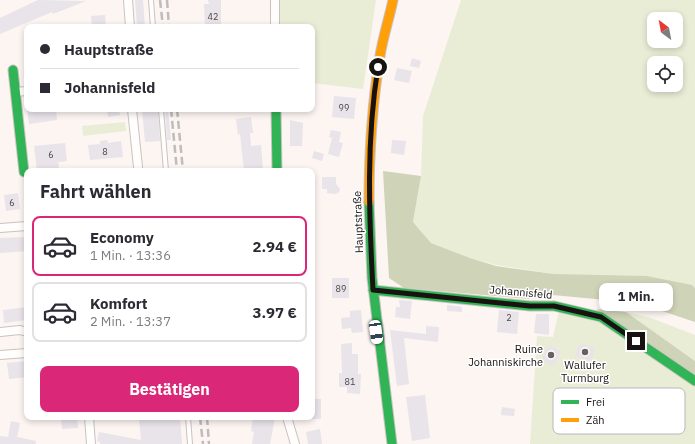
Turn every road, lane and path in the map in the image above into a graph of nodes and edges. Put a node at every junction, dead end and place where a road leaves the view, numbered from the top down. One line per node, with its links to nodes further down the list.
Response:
1 (128, 0): 5 (street)
2 (151, 0): 6 (lane)
3 (275, 0): 7 (street)
4 (393, 0): 20 (street, Hauptstraße)
5 (130, 24)
6 (153, 24)
7 (275, 24)
8 (13, 70): 10 (street)
9 (24, 91): 10 (street)
10 (15, 92): 17 (street)
11 (132, 112): 14 (street)
12 (161, 112): 15 (lane)
13 (276, 112): 16 (street)
14 (138, 167)
15 (166, 168)
16 (277, 168)
17 (24, 172)
18 (24, 226): 19 (street)
19 (0, 228)
20 (373, 290): 25 (street, Johannisfeld); 32 (street, Hauptstraße)
21 (24, 331): 22 (street)
22 (0, 332)
23 (24, 353): 24 (street)
24 (0, 355)
25 (695, 381)
26 (90, 420): 29 (street)
27 (188, 420): 30 (lane)
28 (288, 420): 31 (street)
29 (91, 444)
30 (190, 444)
31 (295, 444)
32 (392, 444)

